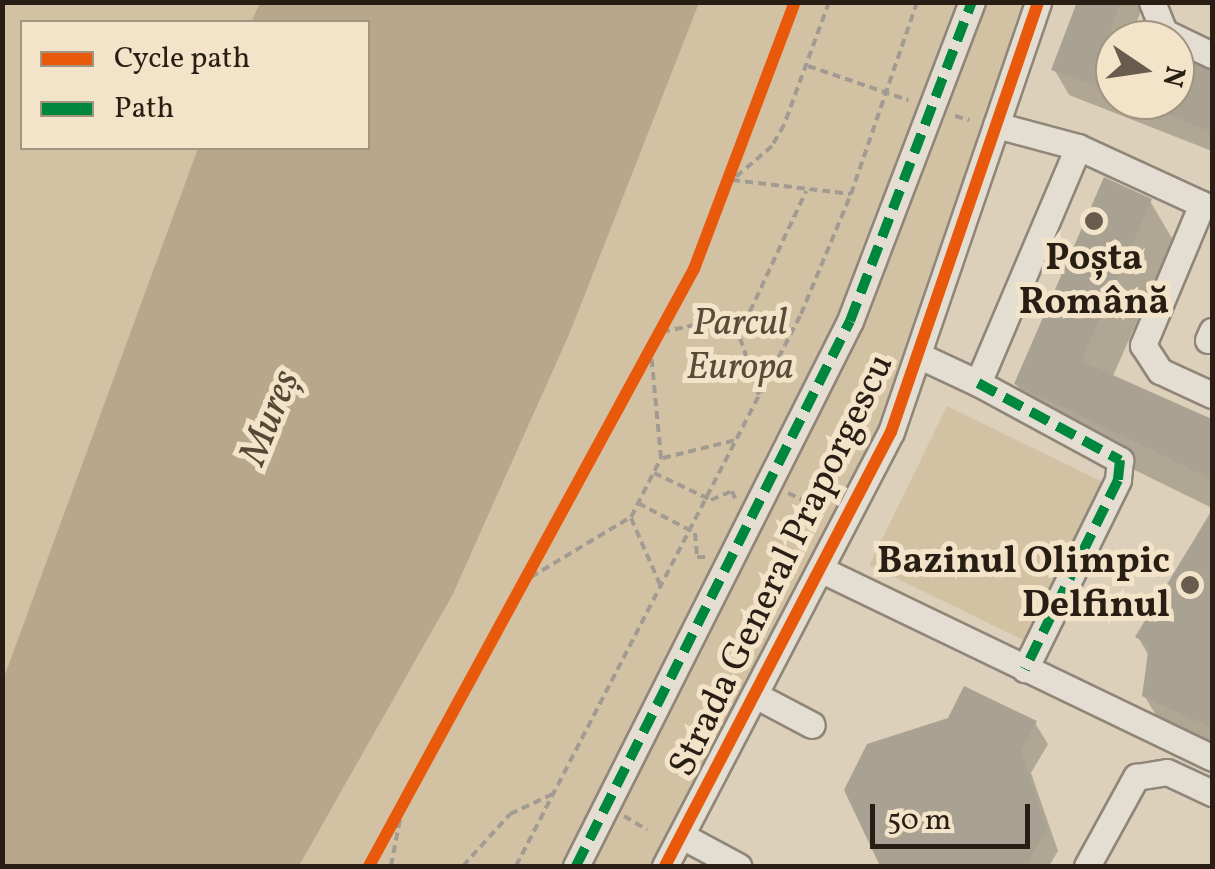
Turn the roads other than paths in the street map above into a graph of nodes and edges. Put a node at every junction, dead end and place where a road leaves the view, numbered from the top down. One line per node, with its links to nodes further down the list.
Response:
1 (972, 2): 18 (street)
2 (1038, 2): 5 (street, Strada General Praporgescu)
3 (1152, 2): 4 (street)
4 (1212, 55)
5 (996, 126): 6 (street); 8 (street, Strada General Praporgescu)
6 (1078, 147): 7 (street); 9 (street)
7 (1207, 206): 10 (street)
8 (920, 356): 9 (street); 11 (street, Strada General Praporgescu)
9 (978, 382): 12 (street)
10 (1212, 395)
11 (822, 570): 12 (street); 13 (street, Strada General Praporgescu)
12 (1025, 669): 15 (street)
13 (755, 695): 14 (street); 17 (street, Strada General Praporgescu)
14 (812, 725)
15 (1212, 758)
16 (1212, 793): 21 (street)
17 (682, 836): 19 (street, Strada General Praporgescu); 20 (street)
18 (576, 866)
19 (665, 866)
20 (738, 866)
21 (1086, 866)

